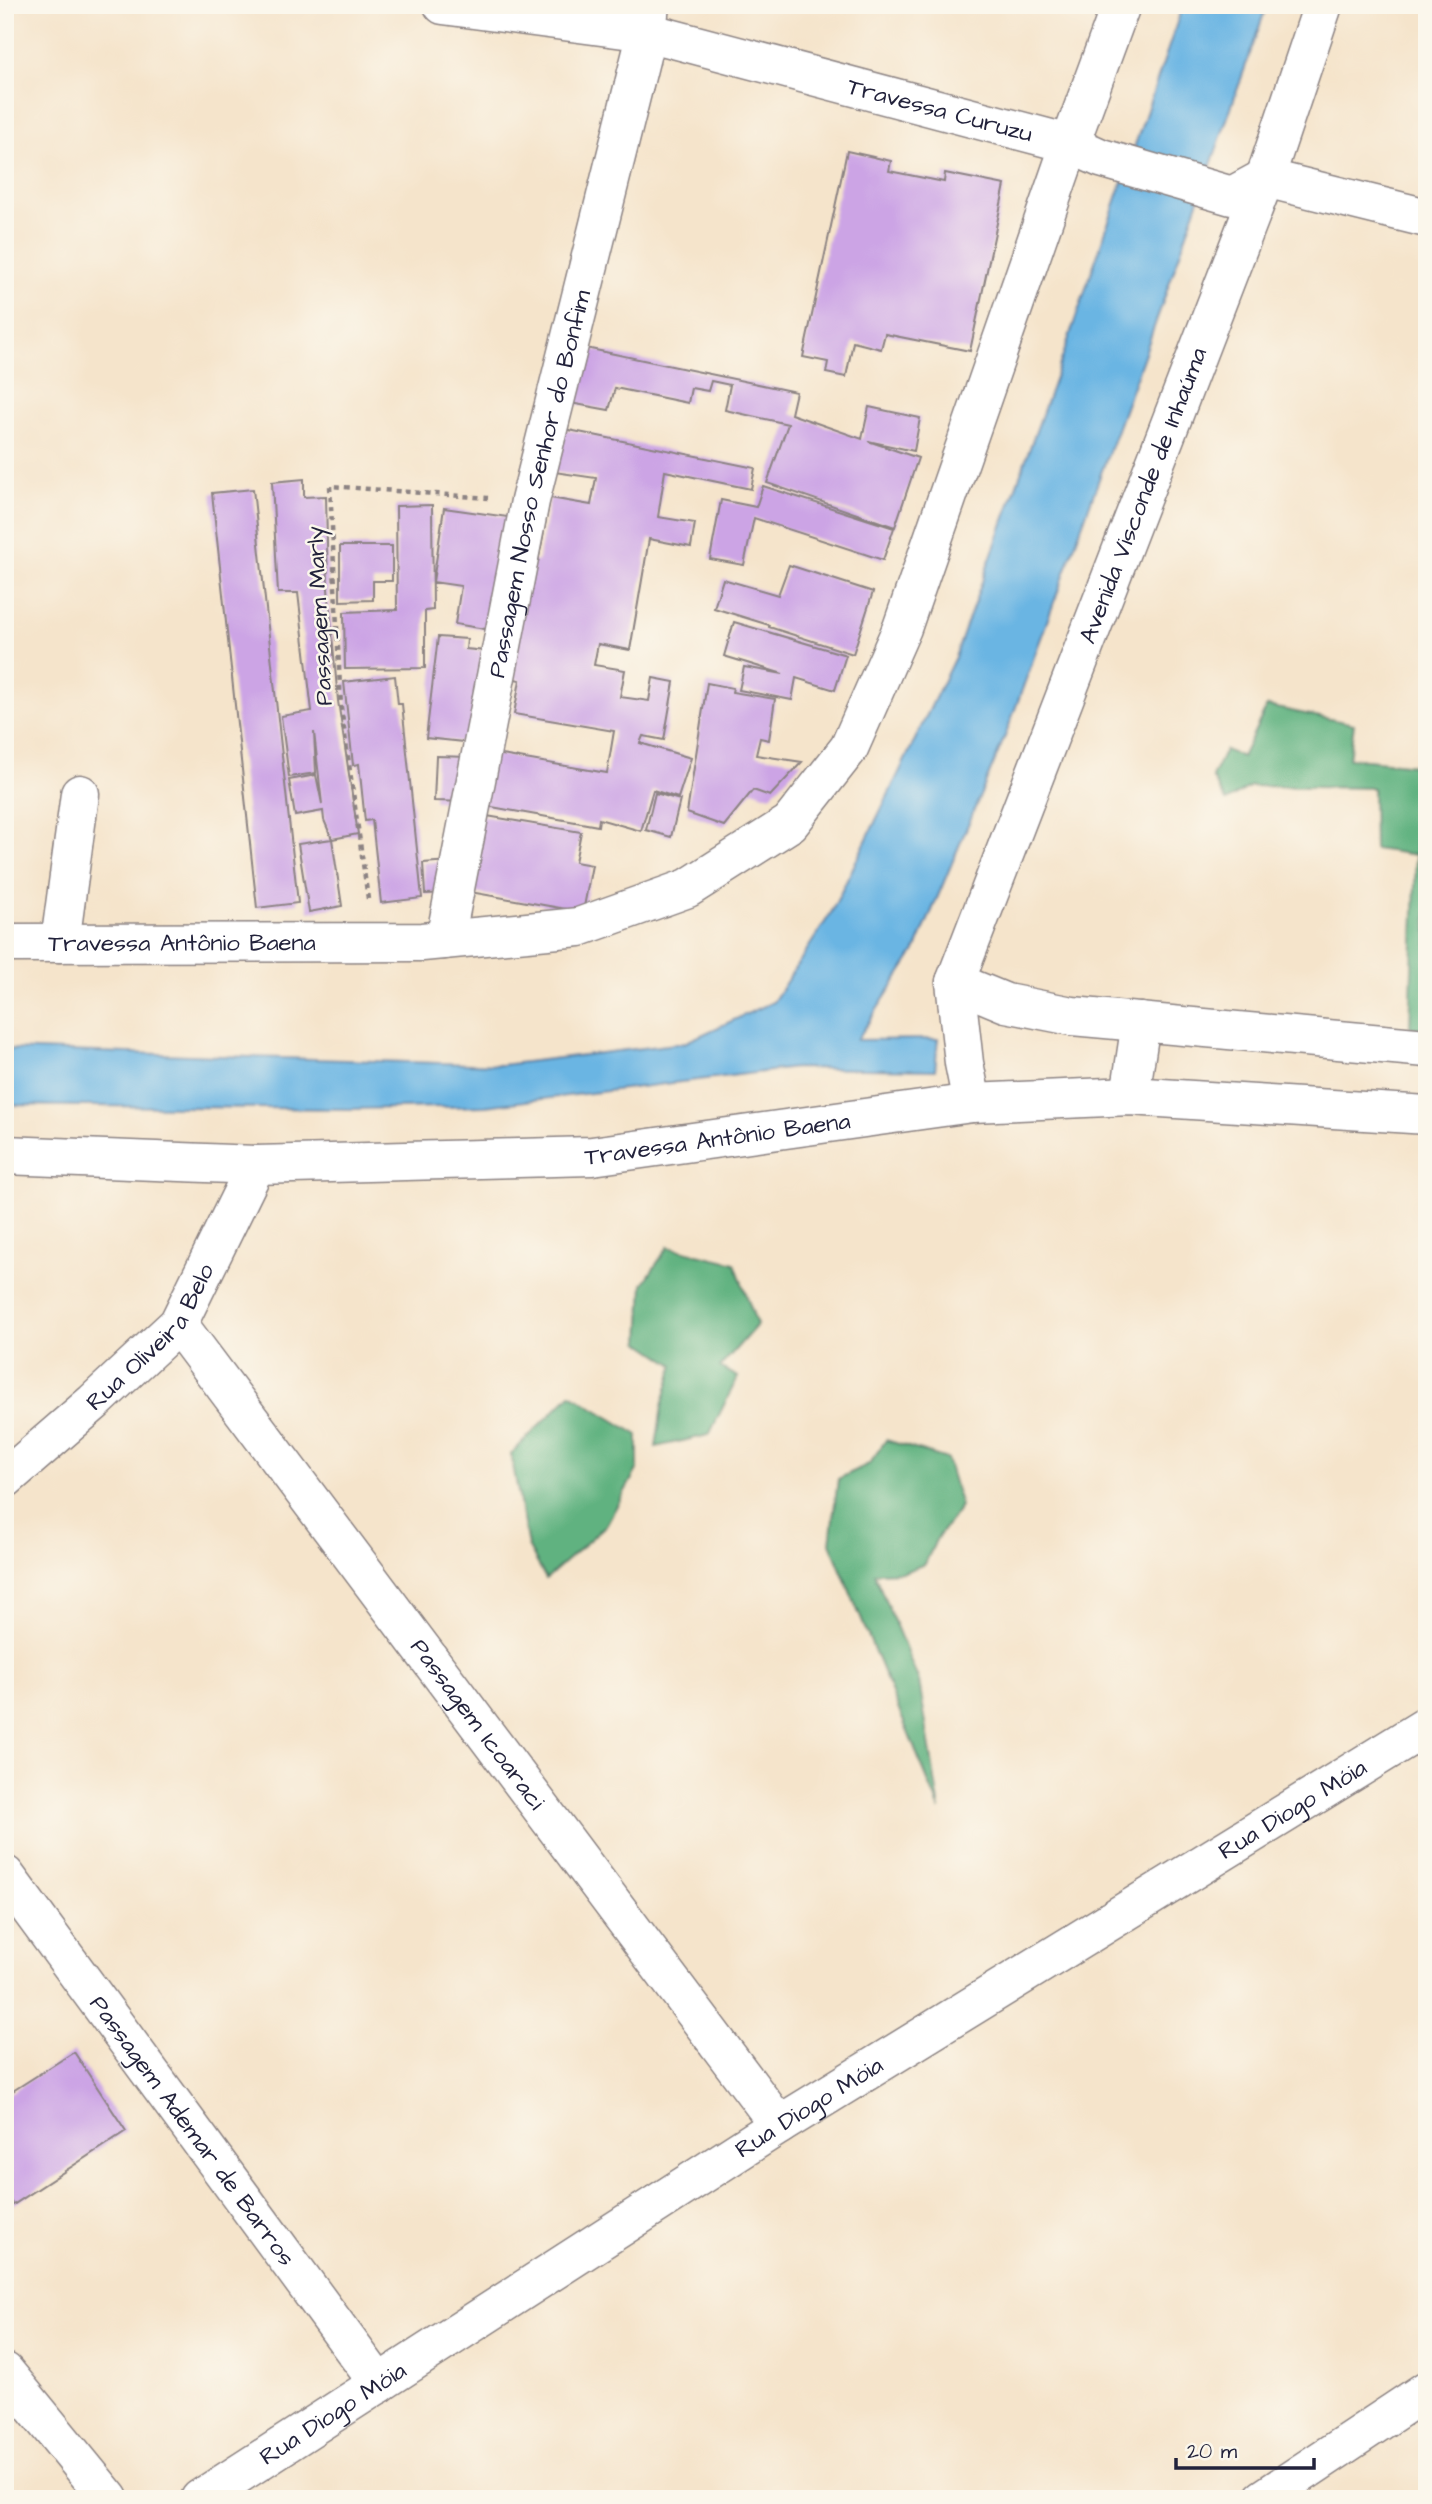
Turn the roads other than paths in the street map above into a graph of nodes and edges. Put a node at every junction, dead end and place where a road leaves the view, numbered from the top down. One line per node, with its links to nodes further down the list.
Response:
1 (443, 5): 4 (street, Travessa Curuzu)
2 (1121, 5): 5 (street)
3 (1324, 5): 6 (street, Avenida Visconde de Inhaúma)
4 (649, 19): 5 (street, Travessa Curuzu); 9 (street, Passagem Nosso Senhor do Bonfim)
5 (1085, 151): 6 (street, Travessa Curuzu); 9 (street, Travessa Antônio Baena)
6 (1265, 178): 7 (street); 12 (street, Avenida Visconde de Inhaúma)
7 (1427, 218)
8 (80, 794): 11 (street)
9 (445, 940): 11 (street, Travessa Antônio Baena)
10 (5, 943): 11 (street, Travessa Antônio Baena)
11 (60, 943)
12 (955, 982): 13 (street); 16 (street)
13 (1141, 1022): 14 (street); 15 (street)
14 (1427, 1048)
15 (1130, 1096): 16 (street, Travessa Antônio Baena); 17 (street, Travessa Antônio Baena)
16 (972, 1103): 19 (street, Travessa Antônio Baena)
17 (1427, 1115)
18 (5, 1155): 19 (street, Travessa Antônio Baena)
19 (256, 1165): 20 (street, Rua Oliveira Belo)
20 (178, 1324): 21 (street, Rua Oliveira Belo); 24 (street, Passagem Icoaraci)
21 (5, 1479)
22 (1427, 1726): 24 (street, Rua Diogo Móia)
23 (5, 1875): 26 (street, Passagem Ademar de Barros)
24 (779, 2125): 26 (street, Rua Diogo Móia)
25 (5, 2372): 28 (street)
26 (379, 2384): 29 (street, Rua Diogo Móia)
27 (1427, 2390): 30 (street)
28 (108, 2499)
29 (200, 2499)
30 (1262, 2499)

